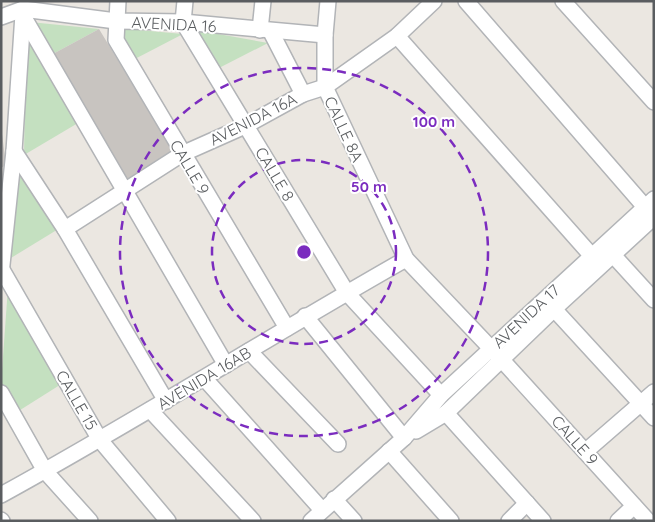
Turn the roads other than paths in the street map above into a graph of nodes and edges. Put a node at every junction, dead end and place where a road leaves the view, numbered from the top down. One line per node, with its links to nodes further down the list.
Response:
1 (118, 1): 10 (street, CALLE 9)
2 (185, 1): 11 (street)
3 (263, 1): 12 (street)
4 (328, 1): 13 (street, CALLE 8A)
5 (434, 1): 14 (street, AVENIDA 16A)
6 (466, 1): 22 (street)
7 (563, 1): 17 (street)
8 (23, 5): 9 (street); 10 (street, AVENIDA 16); 19 (street); 21 (street)
9 (1, 18)
10 (116, 20): 11 (street, AVENIDA 16); 20 (street, CALLE 9)
11 (183, 22): 12 (street, AVENIDA 16); 18 (street, CALLE 8)
12 (265, 31): 13 (street, AVENIDA 16); 16 (street)
13 (325, 35): 15 (street, CALLE 8A)
14 (397, 36): 15 (street, AVENIDA 16A); 25 (street)
15 (325, 87): 16 (street, AVENIDA 16A); 26 (street, CALLE 8A)
16 (303, 94): 18 (street, AVENIDA 16A)
17 (654, 102)
18 (245, 126): 20 (street, AVENIDA 16A); 29 (street, CALLE 8)
19 (14, 151): 23 (street); 27 (street)
20 (182, 154): 21 (street, AVENIDA 16A); 33 (street, CALLE 9)
21 (124, 190): 23 (street, AVENIDA 16A); 36 (street)
22 (651, 208): 24 (street, AVENIDA 17); 25 (street, AVENIDA 17)
23 (65, 229): 41 (street)
24 (613, 254): 30 (street); 31 (street, AVENIDA 17)
25 (591, 255): 35 (street, AVENIDA 17)
26 (406, 259): 29 (street, AVENIDA 16AB); 35 (street, CALLE 8A)
27 (1, 268): 28 (street); 47 (street, CALLE 15)
28 (1, 274)
29 (347, 293): 32 (street, AVENIDA 16AB); 40 (street, CALLE 8)
30 (654, 300)
31 (554, 309): 35 (street, AVENIDA 17); 42 (street)
32 (305, 316): 33 (street, AVENIDA 16AB); 46 (street)
33 (286, 328): 34 (street, AVENIDA 16AB)
34 (249, 351): 36 (street, AVENIDA 16AB); 48 (street)
35 (496, 354): 40 (street, AVENIDA 17); 44 (street, AVENIDA 17); 50 (street, CALLE 9)
36 (226, 365): 37 (street, AVENIDA 16AB)
37 (205, 379): 41 (street, AVENIDA 16AB); 56 (street)
38 (654, 392): 42 (street)
39 (1, 393): 51 (street)
40 (441, 395): 46 (street, AVENIDA 17)
41 (166, 401): 43 (street, AVENIDA 16AB)
42 (641, 404): 45 (street); 50 (street)
43 (150, 410): 47 (street, AVENIDA 16AB); 59 (street)
44 (446, 413): 46 (street, AVENIDA 17); 54 (street)
45 (654, 418)
46 (404, 438): 49 (street, AVENIDA 17)
47 (100, 440): 51 (street, AVENIDA 16AB); 58 (street, CALLE 15)
48 (338, 444)
49 (389, 451): 53 (street, AVENIDA 17); 62 (street)
50 (586, 451): 55 (street, CALLE 9)
51 (45, 471): 52 (street, AVENIDA 16AB); 57 (street)
52 (1, 495)
53 (334, 499): 56 (street, AVENIDA 17); 61 (street)
54 (527, 503): 63 (street); 64 (street)
55 (634, 506): 65 (street); 66 (street, CALLE 9)
56 (322, 510): 60 (street, AVENIDA 17)
57 (90, 521)
58 (168, 521)
59 (253, 521)
60 (311, 521)
61 (354, 521)
62 (451, 521)
63 (509, 521)
64 (543, 521)
65 (618, 521)
66 (648, 521)

